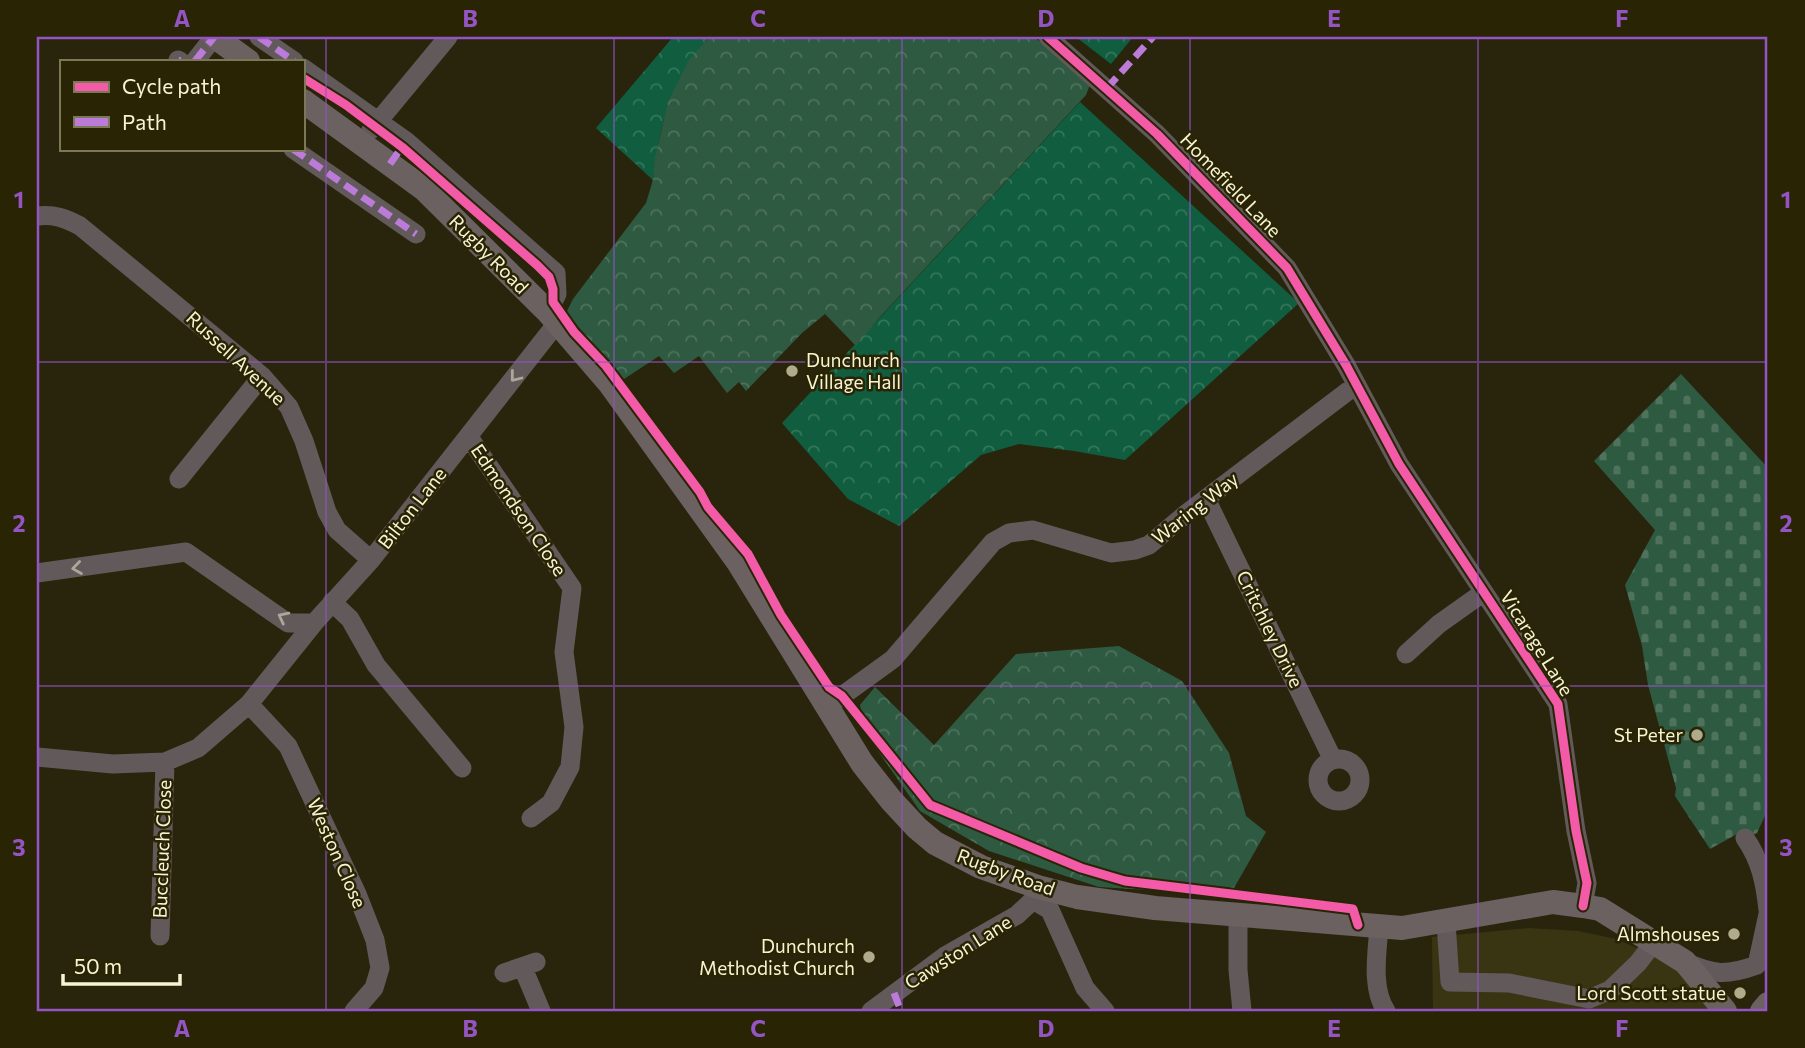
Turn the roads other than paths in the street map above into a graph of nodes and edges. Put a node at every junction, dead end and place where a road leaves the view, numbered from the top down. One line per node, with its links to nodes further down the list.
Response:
1 (214, 37): 5 (street); 6 (main road)
2 (259, 37): 7 (street)
3 (449, 37): 10 (street)
4 (1048, 37): 19 (street, Homefield Lane)
5 (185, 60)
6 (247, 60)
7 (293, 60)
8 (304, 69): 10 (street)
9 (304, 102): 12 (main road, Rugby Road)
10 (378, 121): 11 (street); 12 (street)
11 (406, 141): 14 (street); 17 (street)
12 (360, 142): 14 (main road, Rugby Road)
13 (294, 150): 16 (street)
14 (390, 164): 17 (main road, Rugby Road)
15 (37, 216): 18 (street, Russell Avenue)
16 (416, 234)
17 (552, 318): 20 (street, Bilton Lane, one-way to 20); 31 (main road, Rugby Road)
18 (262, 376): 22 (street); 24 (street, Russell Avenue)
19 (1356, 385): 21 (street, Homefield Lane); 23 (street, Waring Way)
20 (469, 437): 24 (street, Bilton Lane); 36 (street, Edmondson Close)
21 (1399, 464): 26 (street, Vicarage Lane)
22 (179, 479)
23 (1206, 499): 31 (street, Waring Way); 33 (street, Critchley Drive)
24 (371, 560): 27 (street, Bilton Lane)
25 (37, 573): 28 (street, one-way to 25)
26 (1484, 592): 29 (street); 40 (street, Vicarage Lane)
27 (332, 602): 28 (street, Bilton Lane); 35 (street)
28 (314, 622): 30 (street, Bilton Lane)
29 (1406, 654)
30 (248, 704): 34 (street, Bilton Lane); 51 (street, Weston Close)
31 (828, 706): 39 (main road, Rugby Road)
32 (37, 757): 34 (street, Bilton Lane)
33 (1333, 760)
34 (165, 762): 45 (street, Buccleuch Close)
35 (462, 768)
36 (531, 818)
37 (1745, 838): 38 (street)
38 (1763, 862): 42 (street)
39 (1035, 894): 41 (main road, Rugby Road); 53 (street, Cawston Lane); 54 (street)
40 (1583, 906): 43 (main road, Rugby Road); 46 (main road, Rugby Road)
41 (1238, 915): 44 (main road, Rugby Road); 55 (street)
42 (1767, 918): 49 (street)
43 (1446, 922): 44 (main road, Rugby Road); 46 (street)
44 (1379, 927): 56 (street)
45 (160, 936)
46 (1655, 941): 47 (main road, Rugby Road)
47 (1685, 962): 49 (street); 57 (main road, Rugby Road)
48 (521, 968): 52 (street)
49 (1763, 969)
50 (1768, 1004): 58 (main road)
51 (354, 1011)
52 (541, 1011)
53 (871, 1011)
54 (1105, 1011)
55 (1242, 1011)
56 (1386, 1011)
57 (1725, 1011)
58 (1762, 1011)

